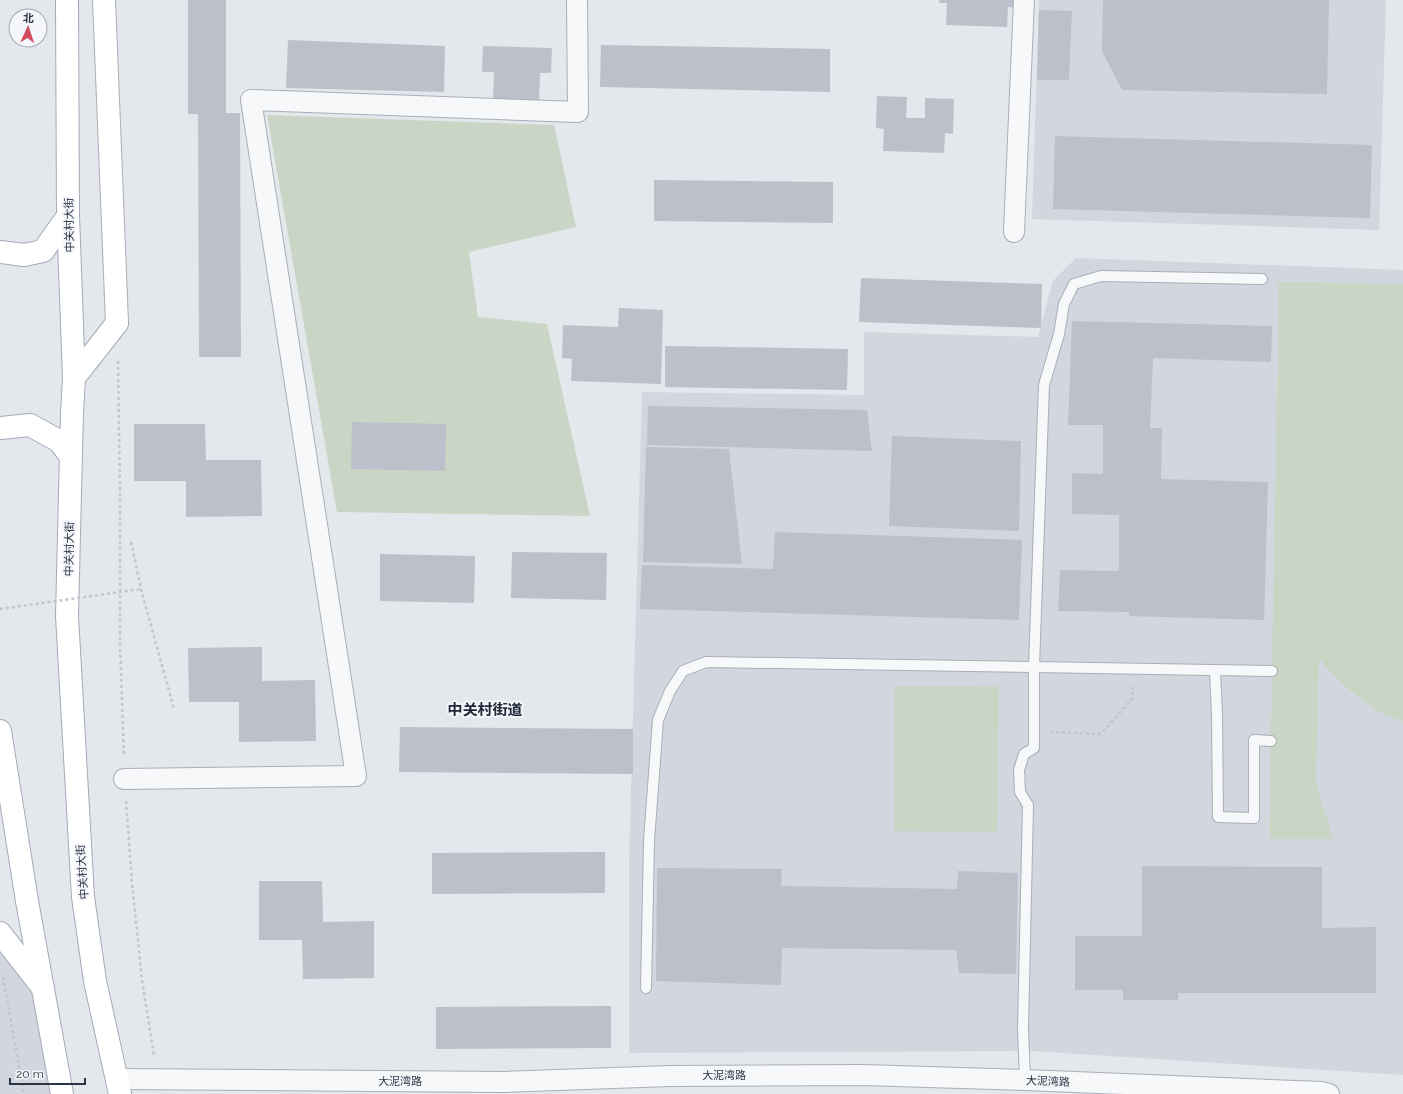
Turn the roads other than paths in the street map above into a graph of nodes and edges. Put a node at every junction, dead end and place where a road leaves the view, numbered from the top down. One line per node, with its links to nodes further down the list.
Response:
1 (67, 0): 5 (main road, 中关村大街)
2 (104, 0): 9 (main road)
3 (577, 0): 17 (street)
4 (1024, 0): 6 (street)
5 (68, 216): 7 (main road); 9 (main road, 中关村大街)
6 (1014, 232)
7 (0, 252)
8 (1262, 280): 12 (lane)
9 (74, 378): 11 (main road, 中关村大街)
10 (0, 428): 11 (main road)
11 (71, 457): 21 (main road, 中关村大街)
12 (1034, 667): 13 (lane); 20 (lane); 22 (lane)
13 (1215, 670): 14 (lane); 16 (lane)
14 (1272, 671)
15 (0, 731): 19 (main road)
16 (1271, 741)
17 (124, 779)
18 (0, 933): 19 (main road)
19 (43, 988): 23 (main road)
20 (646, 988)
21 (119, 1087): 22 (street, 大泥湾路)
22 (1025, 1087): 24 (street, 大泥湾路)
23 (62, 1094)
24 (1330, 1094)

